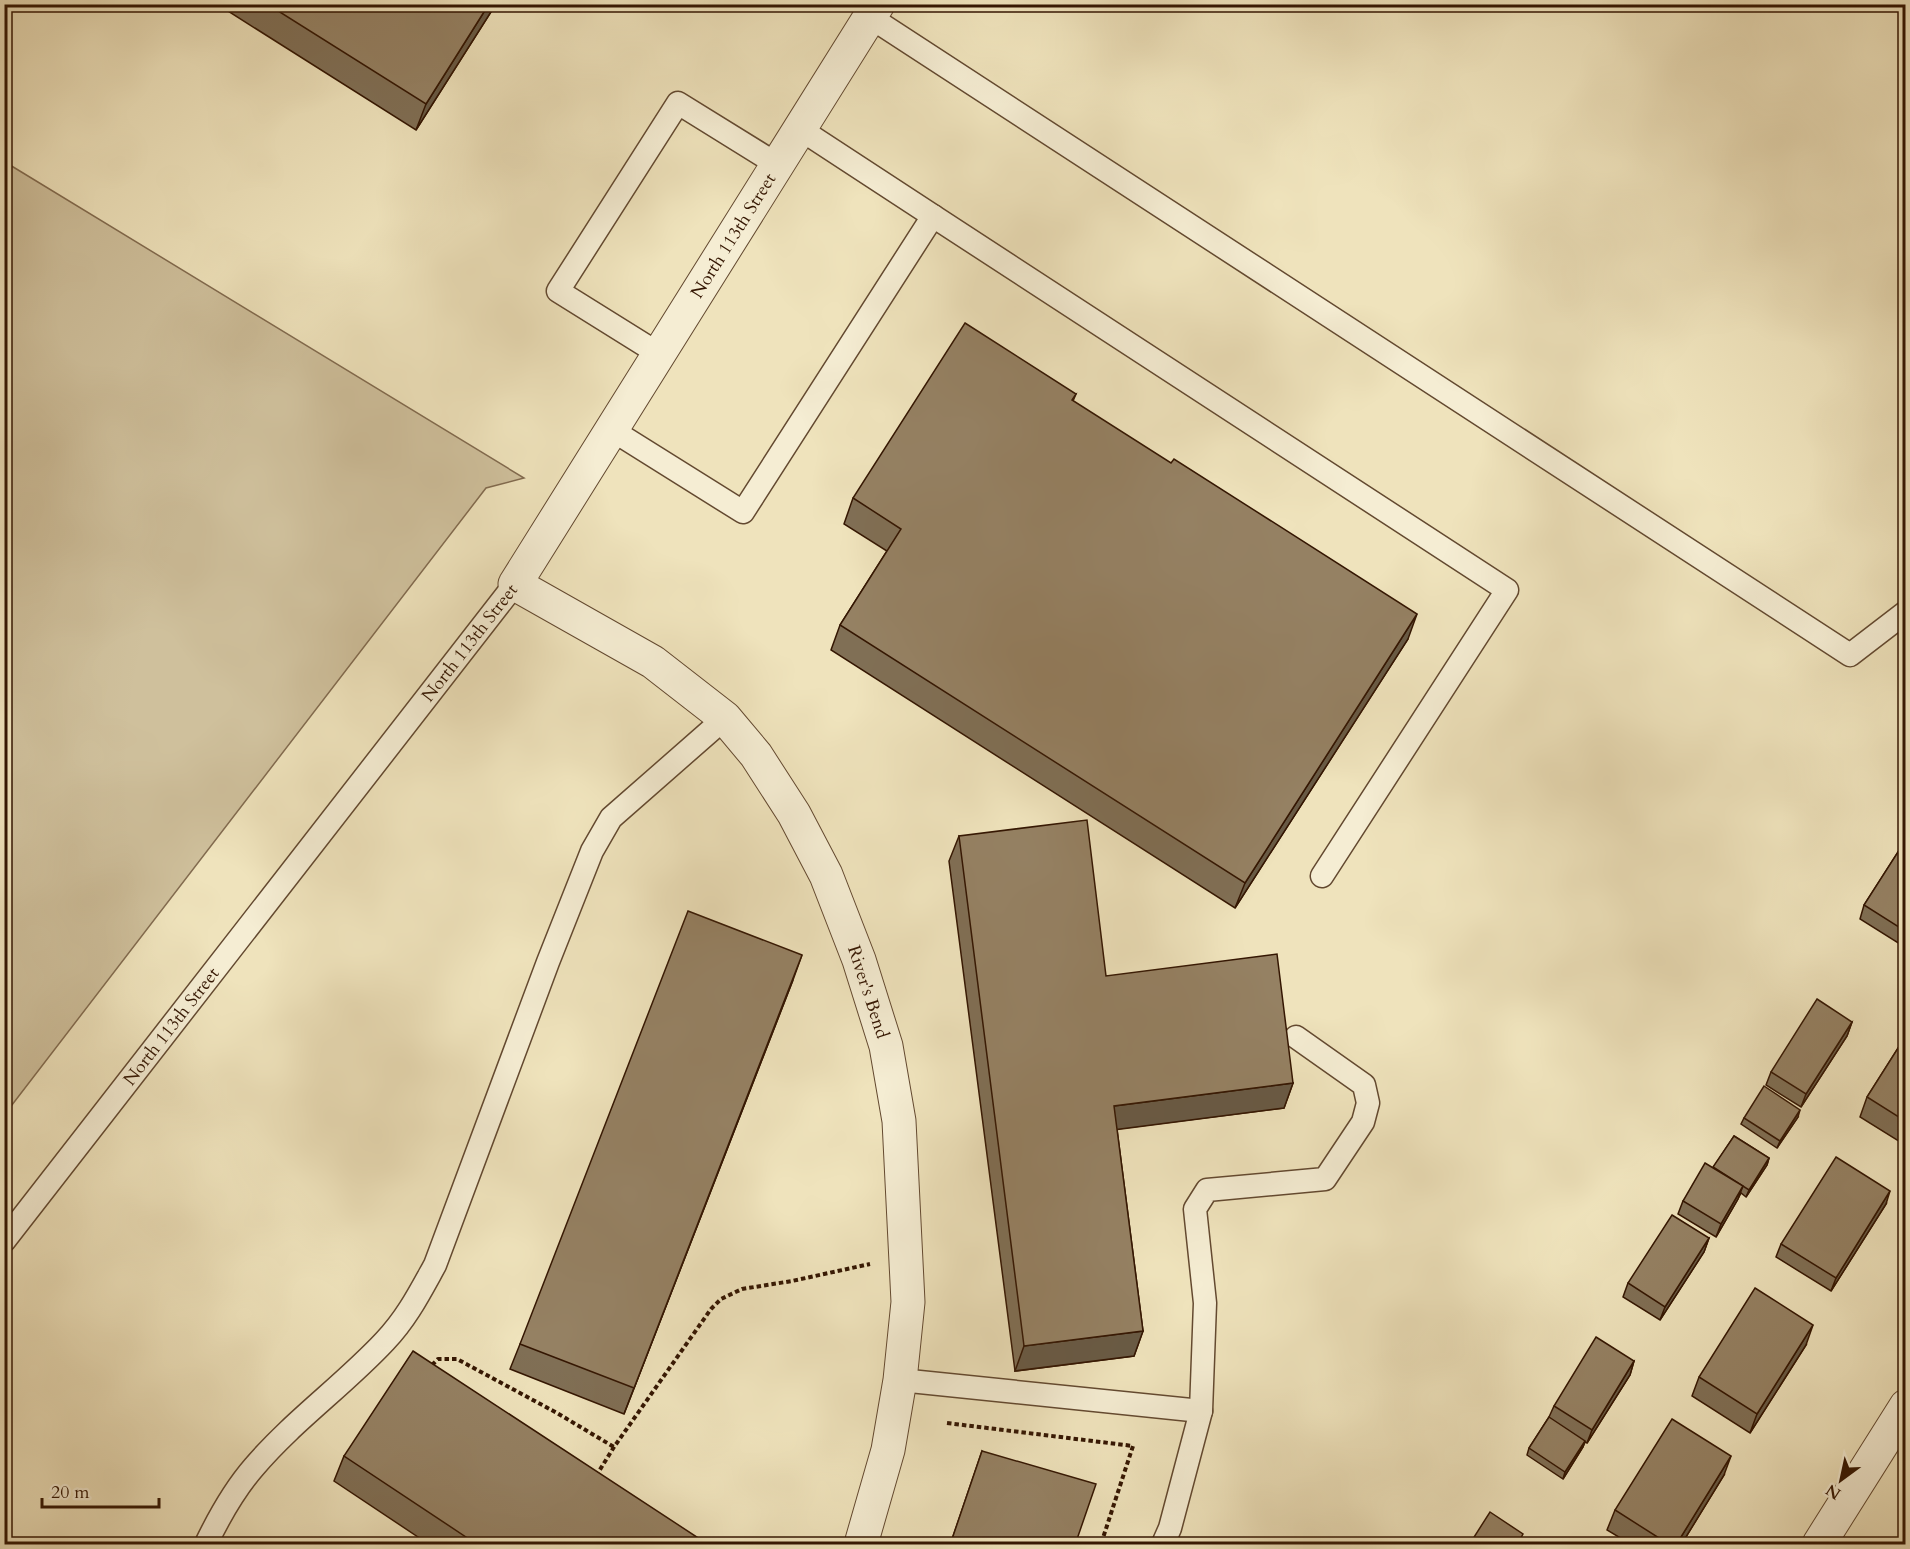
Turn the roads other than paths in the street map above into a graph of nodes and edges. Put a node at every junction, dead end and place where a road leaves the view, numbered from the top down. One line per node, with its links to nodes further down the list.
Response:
1 (874, 11): 2 (street, North 113th Street); 8 (lane)
2 (800, 129): 3 (street, North 113th Street); 4 (lane)
3 (777, 165): 5 (street, North 113th Street); 5 (lane)
4 (933, 216): 6 (lane); 10 (lane)
5 (659, 354): 6 (street, North 113th Street)
6 (612, 430): 7 (street, North 113th Street)
7 (515, 584): 9 (street, River's Bend); 12 (lane, North 113th Street)
8 (1905, 612)
9 (725, 718): 13 (street, River's Bend); 16 (lane)
10 (1322, 876)
11 (1296, 1037): 15 (lane)
12 (4, 1241)
13 (900, 1380): 15 (lane); 17 (street, River's Bend)
14 (1905, 1406): 19 (street)
15 (1201, 1411): 18 (lane)
16 (206, 1545)
17 (861, 1545)
18 (1163, 1545)
19 (1819, 1545)

